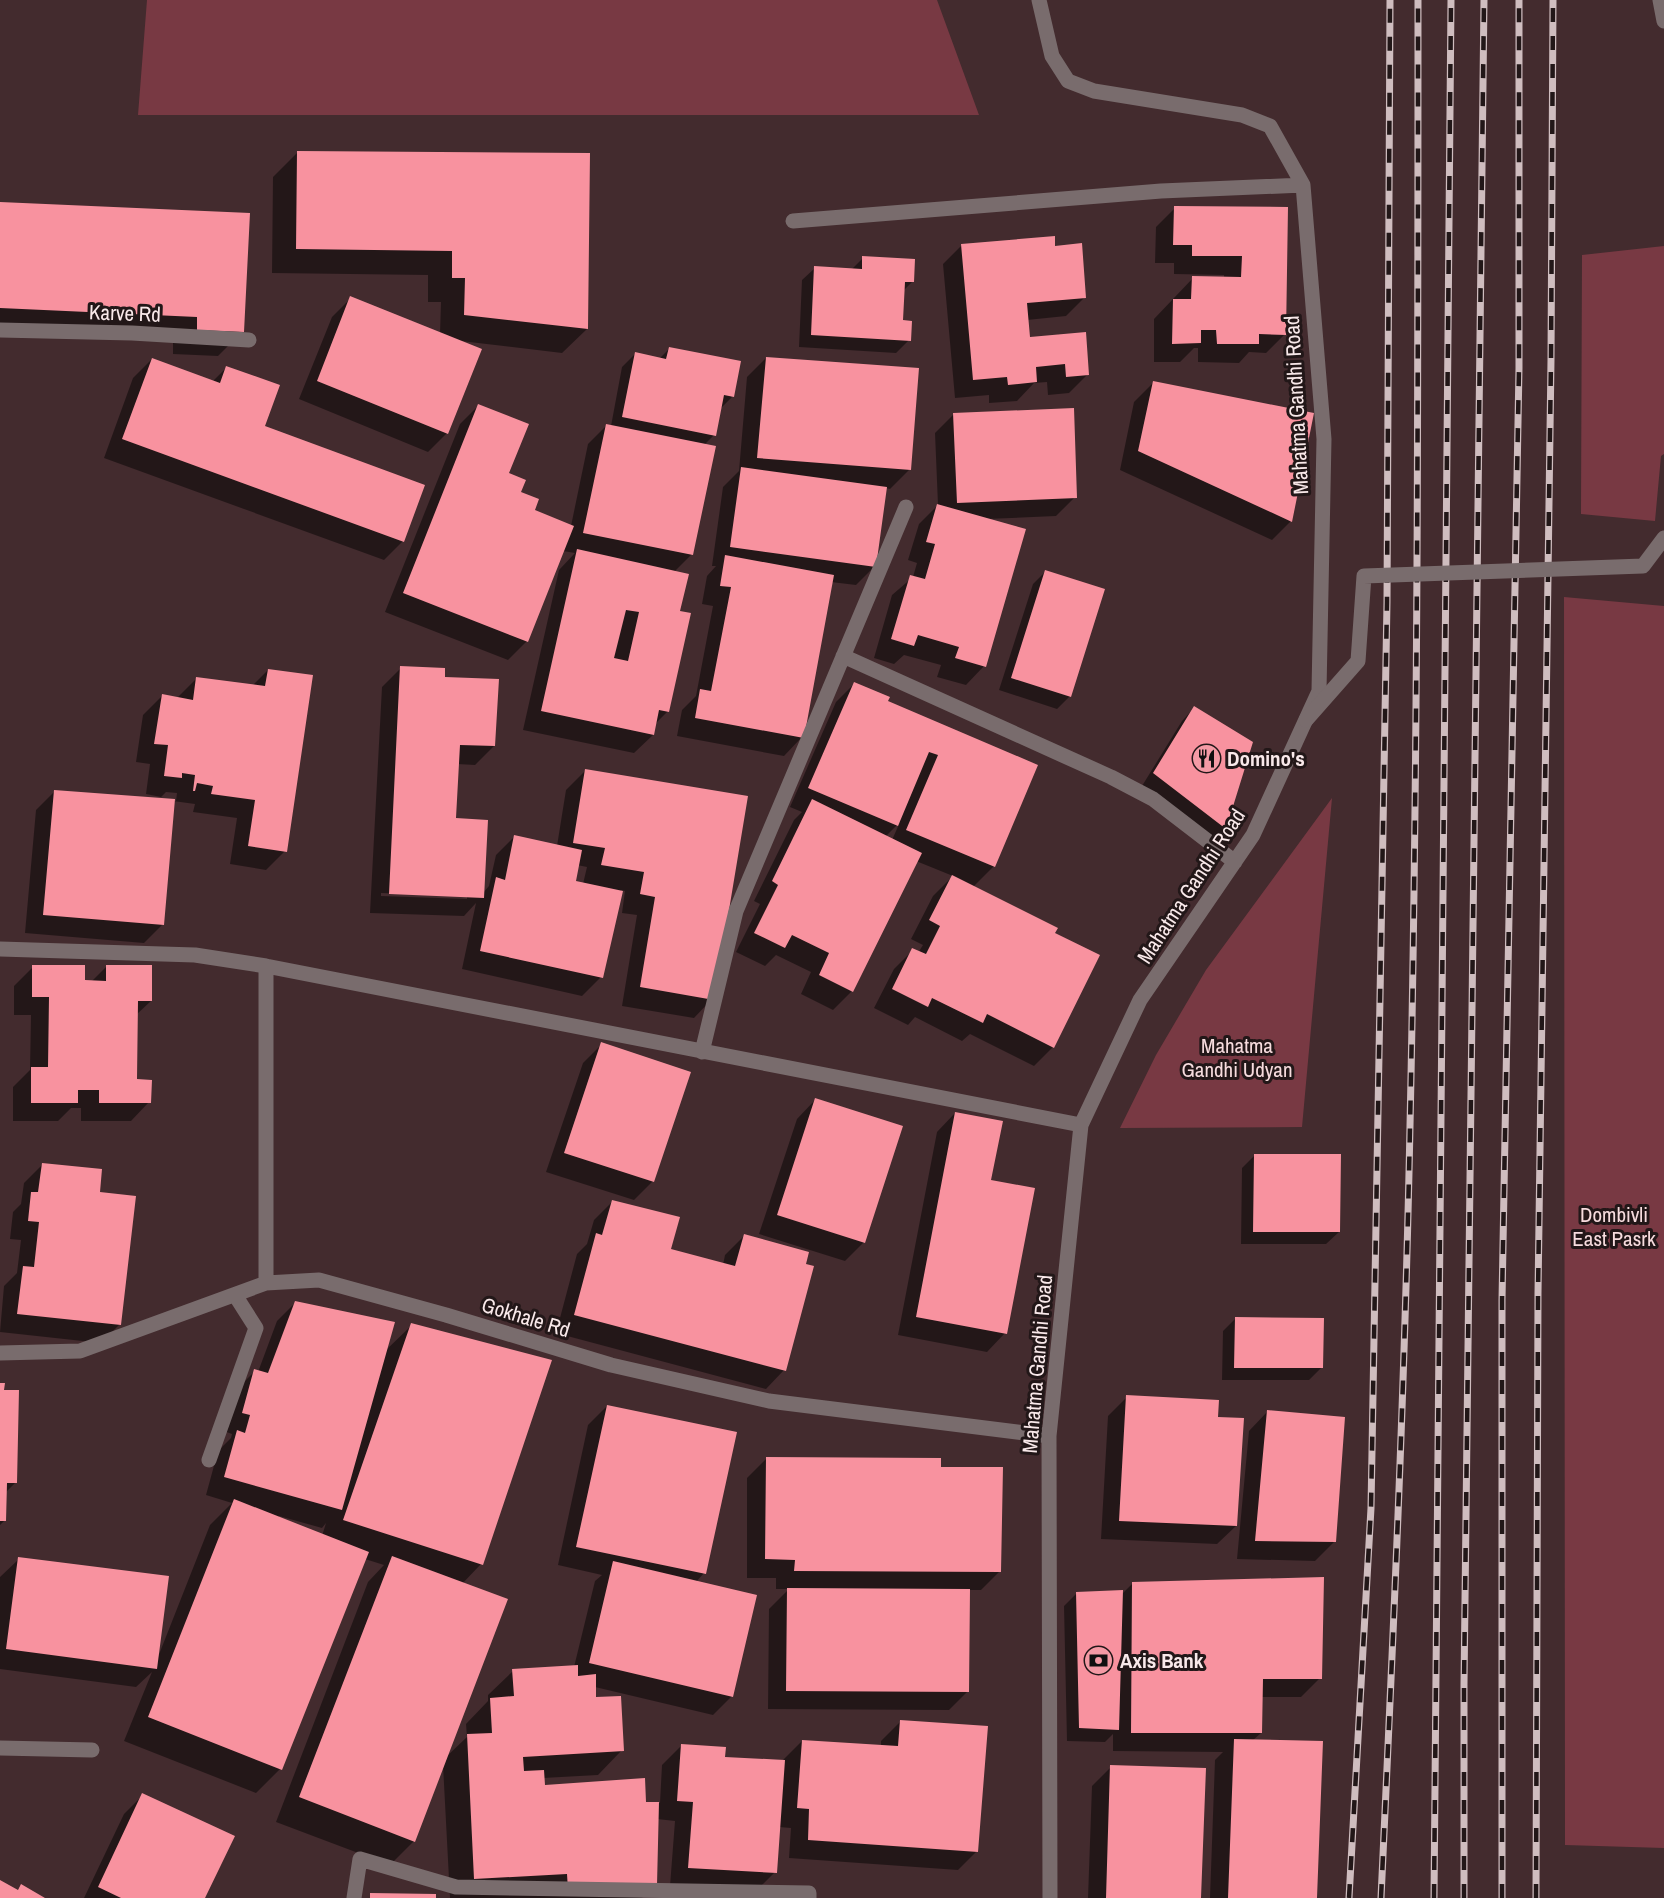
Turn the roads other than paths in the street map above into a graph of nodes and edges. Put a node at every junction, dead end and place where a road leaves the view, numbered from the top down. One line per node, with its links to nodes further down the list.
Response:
1 (1040, 0): 4 (street)
2 (1660, 0): 3 (street)
3 (1664, 21)
4 (1303, 186): 5 (street); 11 (street, Mahatma Gandhi Road)
5 (793, 221)
6 (0, 330): 7 (street, Karve Rd)
7 (249, 340)
8 (906, 507): 10 (street)
9 (1664, 538): 11 (street, bridge)
10 (843, 656): 12 (street); 15 (street)
11 (1306, 720): 12 (street, Mahatma Gandhi Road)
12 (1235, 862): 16 (street, Mahatma Gandhi Road)
13 (0, 949): 14 (street)
14 (266, 966): 15 (street); 17 (street)
15 (702, 1052): 16 (street)
16 (1081, 1125): 20 (street, Mahatma Gandhi Road)
17 (266, 1283): 18 (street, Gokhale Rd); 20 (street, Gokhale Rd)
18 (235, 1295): 19 (street, Gokhale Rd); 21 (street)
19 (0, 1353)
20 (1049, 1436): 27 (street, Mahatma Gandhi Road)
21 (208, 1460)
22 (0, 1748): 23 (street)
23 (92, 1750)
24 (603, 1894): 25 (street); 26 (street)
25 (354, 1898)
26 (809, 1898)
27 (1050, 1898)

